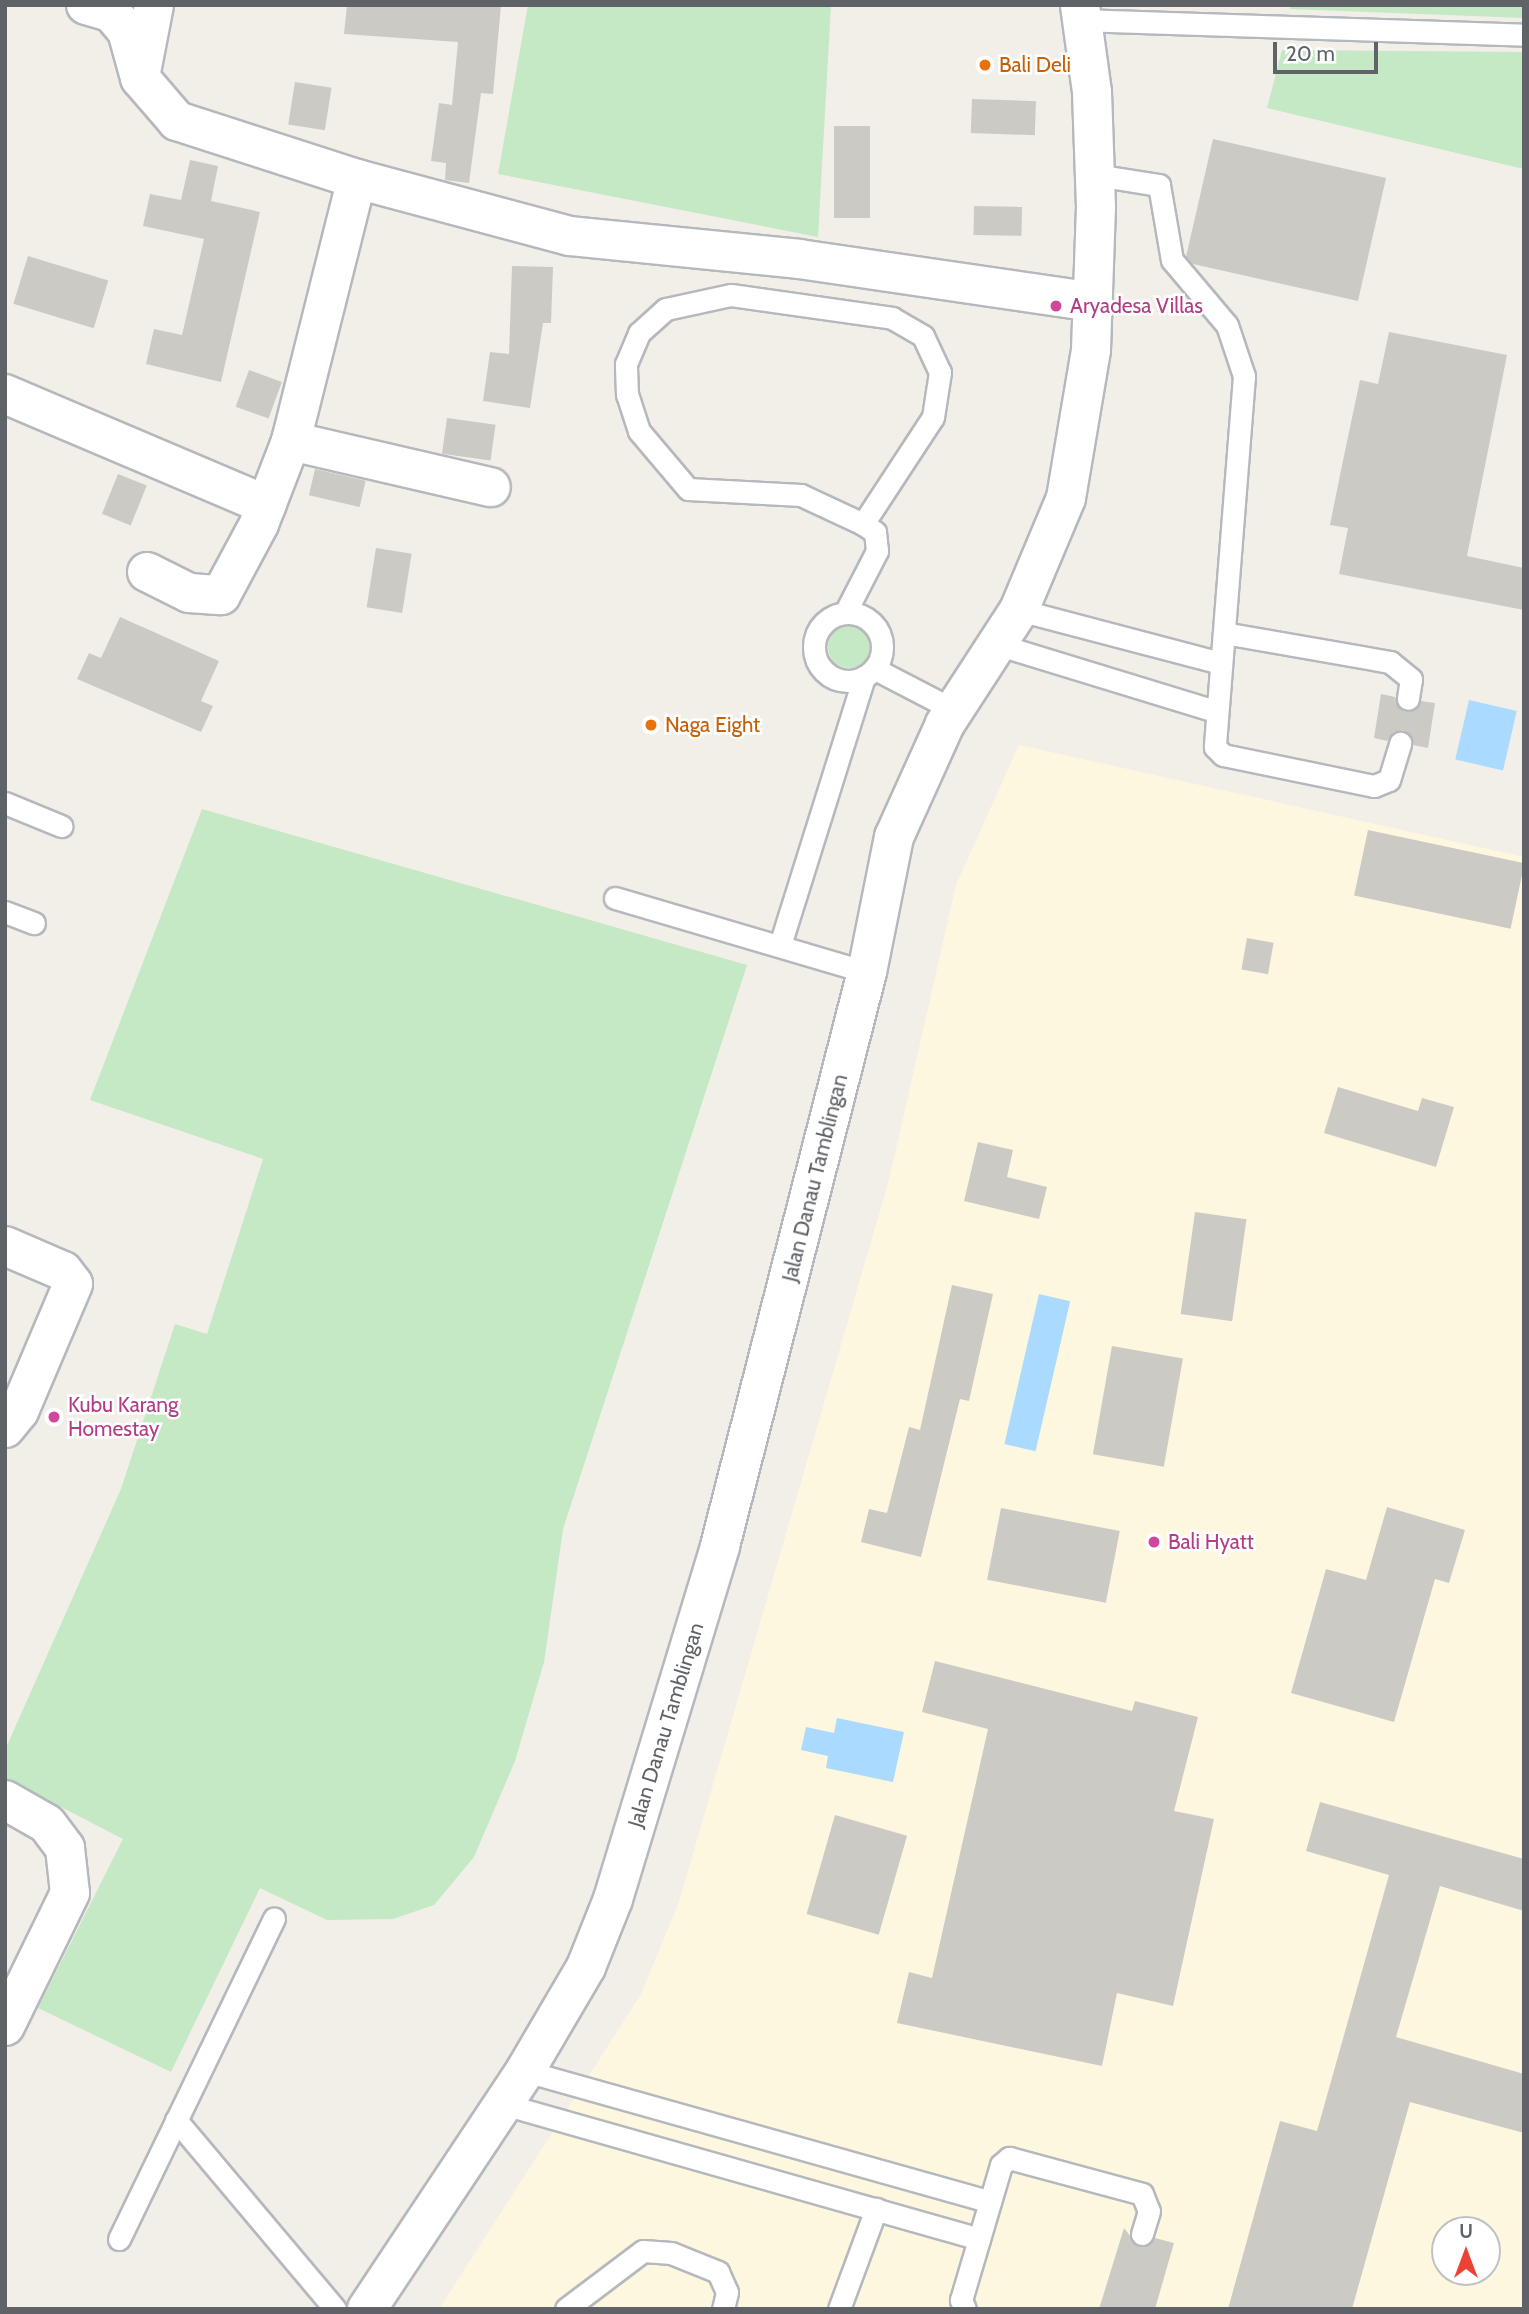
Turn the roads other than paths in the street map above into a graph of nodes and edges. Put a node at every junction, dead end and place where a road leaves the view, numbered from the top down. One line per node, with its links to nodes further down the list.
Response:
1 (86, 5): 5 (street)
2 (154, 5): 5 (street)
3 (1081, 13): 4 (lane); 6 (street, Jalan Danau Tamblingan)
4 (1524, 35)
5 (140, 78): 7 (street)
6 (1096, 175): 8 (street, Jalan Danau Tamblingan); 17 (lane)
7 (357, 179): 8 (street); 10 (street)
8 (1093, 302): 15 (street, Jalan Danau Tamblingan)
9 (5, 394): 12 (street)
10 (290, 441): 11 (street); 12 (street)
11 (491, 487)
12 (265, 505): 14 (street)
13 (863, 524): 13 (lane); 16 (lane)
14 (147, 572)
15 (1019, 610): 18 (street, Jalan Danau Tamblingan); 19 (lane)
16 (845, 612): 20 (lane); 20 (lane)
17 (1224, 633): 19 (lane); 21 (lane)
18 (996, 643): 22 (street, Jalan Danau Tamblingan); 23 (lane)
19 (1221, 663): 23 (lane)
20 (869, 673): 22 (lane); 30 (lane)
21 (1408, 699)
22 (954, 710): 31 (street, Jalan Danau Tamblingan)
23 (1215, 711): 24 (lane)
24 (1400, 743)
25 (5, 803): 26 (lane)
26 (61, 826)
27 (615, 898): 30 (lane)
28 (5, 912): 29 (lane)
29 (34, 923)
30 (780, 945): 31 (lane)
31 (867, 972): 37 (street, Jalan Danau Tamblingan)
32 (5, 1246): 33 (street)
33 (5, 1428)
34 (5, 1800): 36 (street)
35 (274, 1919): 39 (lane)
36 (5, 2026)
37 (525, 2071): 38 (street, Jalan Danau Tamblingan); 40 (lane)
38 (503, 2104): 41 (lane); 46 (street, Jalan Danau Tamblingan)
39 (176, 2120): 43 (lane); 45 (lane)
40 (990, 2202): 42 (lane); 44 (lane)
41 (876, 2210): 44 (lane); 49 (lane)
42 (1142, 2234)
43 (119, 2239)
44 (979, 2239): 50 (lane)
45 (335, 2309)
46 (367, 2309)
47 (566, 2309): 48 (lane)
48 (723, 2309)
49 (839, 2309)
50 (965, 2309)

